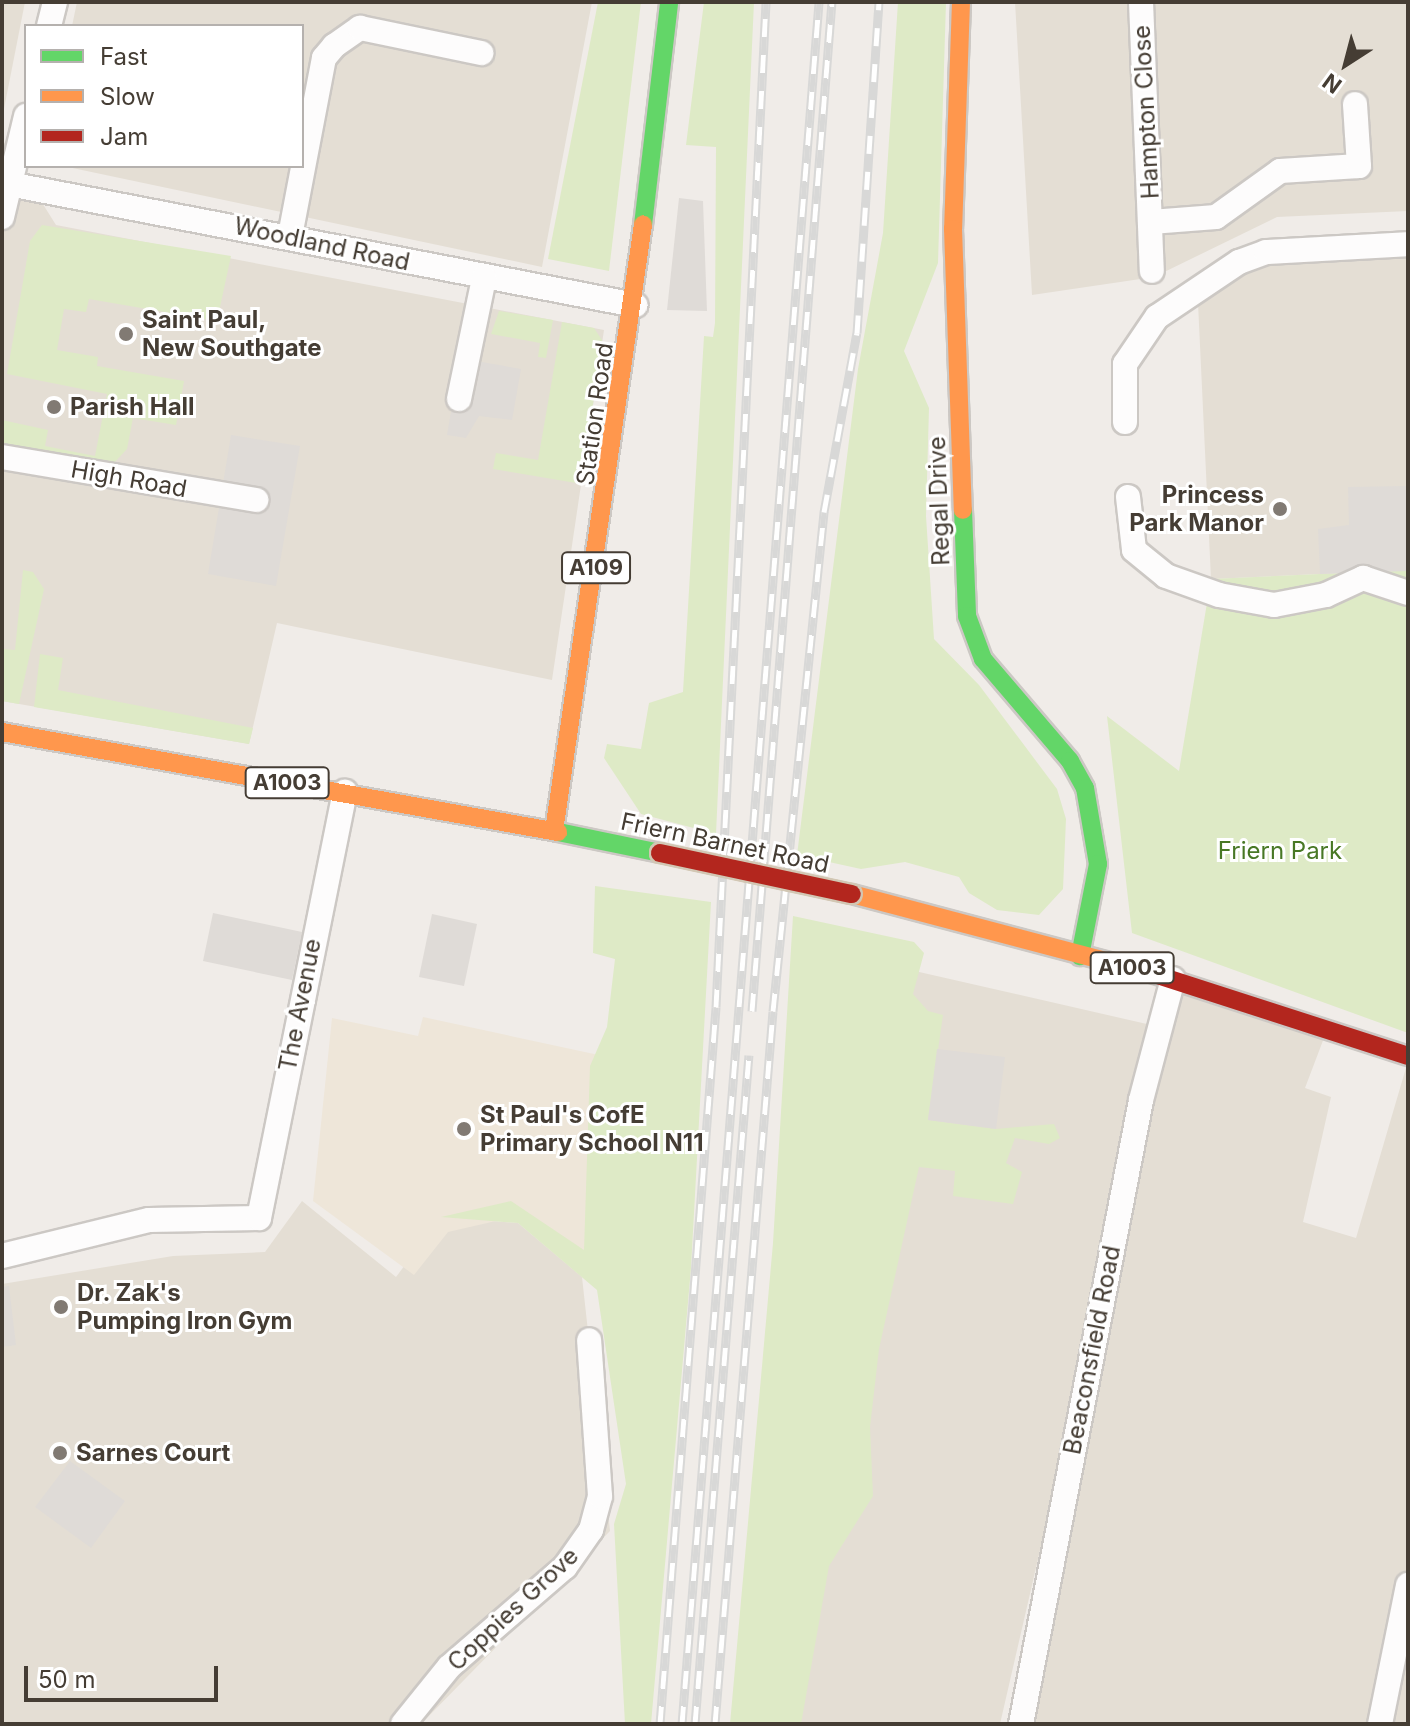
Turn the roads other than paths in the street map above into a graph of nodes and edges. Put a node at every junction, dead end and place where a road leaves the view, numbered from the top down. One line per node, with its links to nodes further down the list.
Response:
1 (55, 2): 5 (street)
2 (669, 2): 18 (main road, Station Road / A109)
3 (961, 2): 28 (main road, Regal Drive)
4 (1141, 2): 13 (street, Hampton Close)
5 (50, 24)
6 (481, 53): 9 (street)
7 (1355, 104): 13 (street, Hampton Close)
8 (24, 124): 11 (street)
9 (304, 163)
10 (303, 168): 14 (street)
11 (9, 184): 12 (street); 14 (street, Woodland Road)
12 (2, 217)
13 (1151, 222): 16 (street, Hampton Close)
14 (290, 236): 17 (street, Woodland Road)
15 (1408, 244): 20 (street)
16 (1152, 271)
17 (484, 278): 18 (street, Woodland Road); 19 (street)
18 (635, 305): 27 (main road, Station Road / A109)
19 (459, 399)
20 (1125, 422)
21 (2, 457): 23 (street, High Road)
22 (1128, 497): 24 (street)
23 (256, 500)
24 (1408, 593)
25 (7, 736): 26 (main road, Friern Barnet Road / A1003)
26 (345, 792): 27 (main road, Friern Barnet Road / A1003); 31 (street, The Avenue)
27 (554, 831): 28 (main road, Friern Barnet Road / A1003, bridge)
28 (1080, 956): 29 (main road, Friern Barnet Road / A1003)
29 (1173, 979): 30 (main road, Friern Barnet Road / A1003); 35 (street, Beaconsfield Road)
30 (1408, 1056)
31 (2, 1256)
32 (589, 1340): 34 (street, Coppies Grove)
33 (1408, 1585): 36 (street)
34 (403, 1724)
35 (1021, 1724)
36 (1380, 1724)

